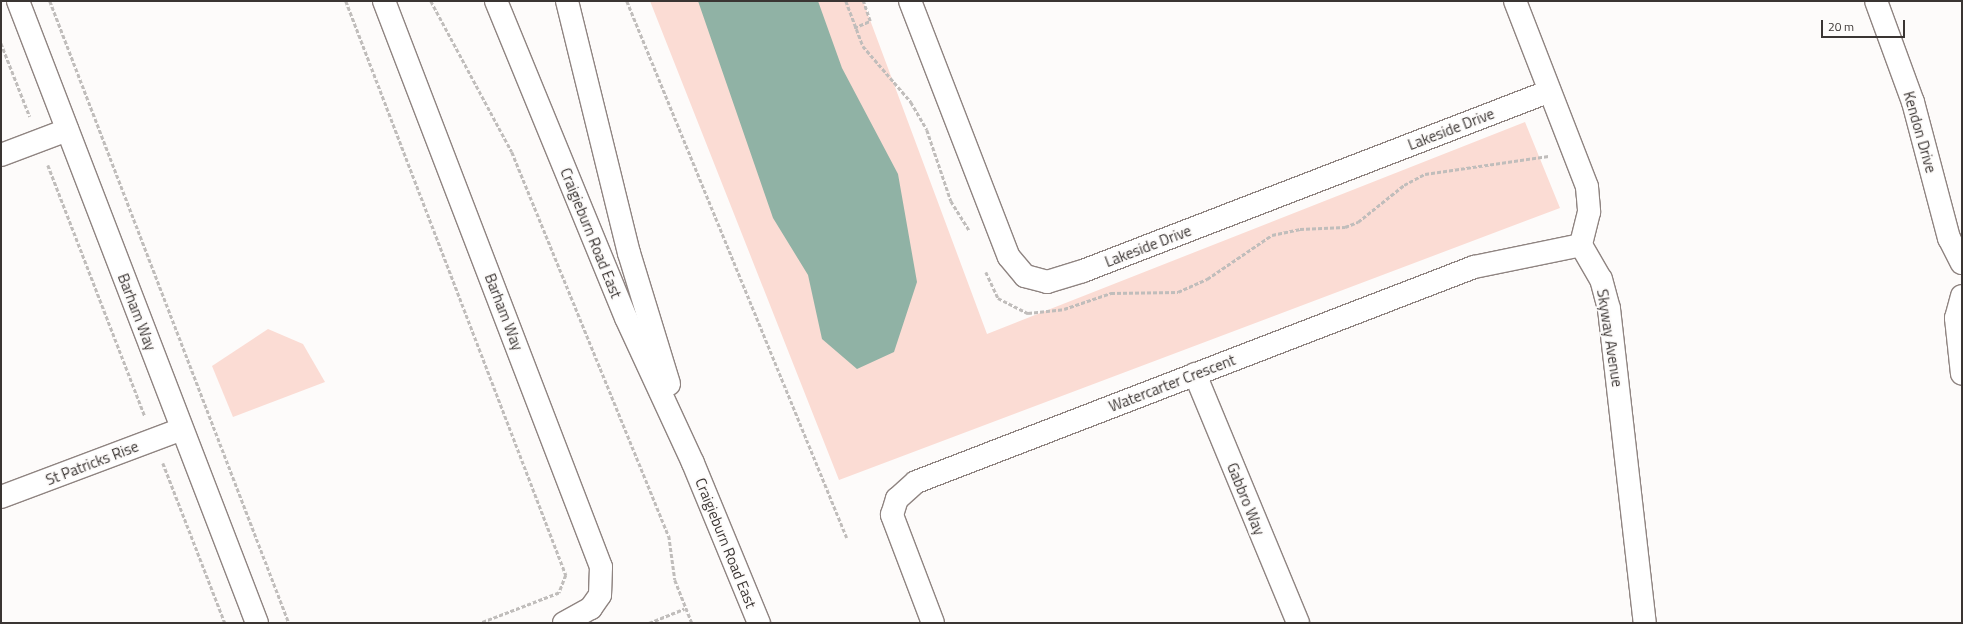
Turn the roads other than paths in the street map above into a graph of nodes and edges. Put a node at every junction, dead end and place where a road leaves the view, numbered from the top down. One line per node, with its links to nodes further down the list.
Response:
1 (18, 1): 9 (street, Barham Way)
2 (384, 1): 19 (street, Barham Way)
3 (496, 1): 17 (street, Craigieburn Road East)
4 (567, 1): 17 (street, Craigieburn Road East)
5 (910, 1): 8 (street, Lakeside Drive)
6 (1516, 1): 8 (street)
7 (1880, 2): 12 (street, Kendon Drive)
8 (1550, 91): 11 (street)
9 (67, 130): 10 (street); 16 (street, Barham Way)
10 (1, 155)
11 (1581, 245): 14 (street, Watercarter Crescent); 24 (street, Skyway Avenue)
12 (1962, 263)
13 (1962, 296): 15 (street)
14 (1195, 374): 22 (street, Watercarter Crescent); 23 (street, Gabbro Way)
15 (1962, 374)
16 (182, 429): 18 (street, St Patricks Rise); 20 (street, Barham Way)
17 (693, 463): 21 (street, Craigieburn Road East)
18 (1, 497)
19 (571, 621)
20 (257, 623)
21 (759, 623)
22 (933, 623)
23 (1298, 623)
24 (1645, 623)

